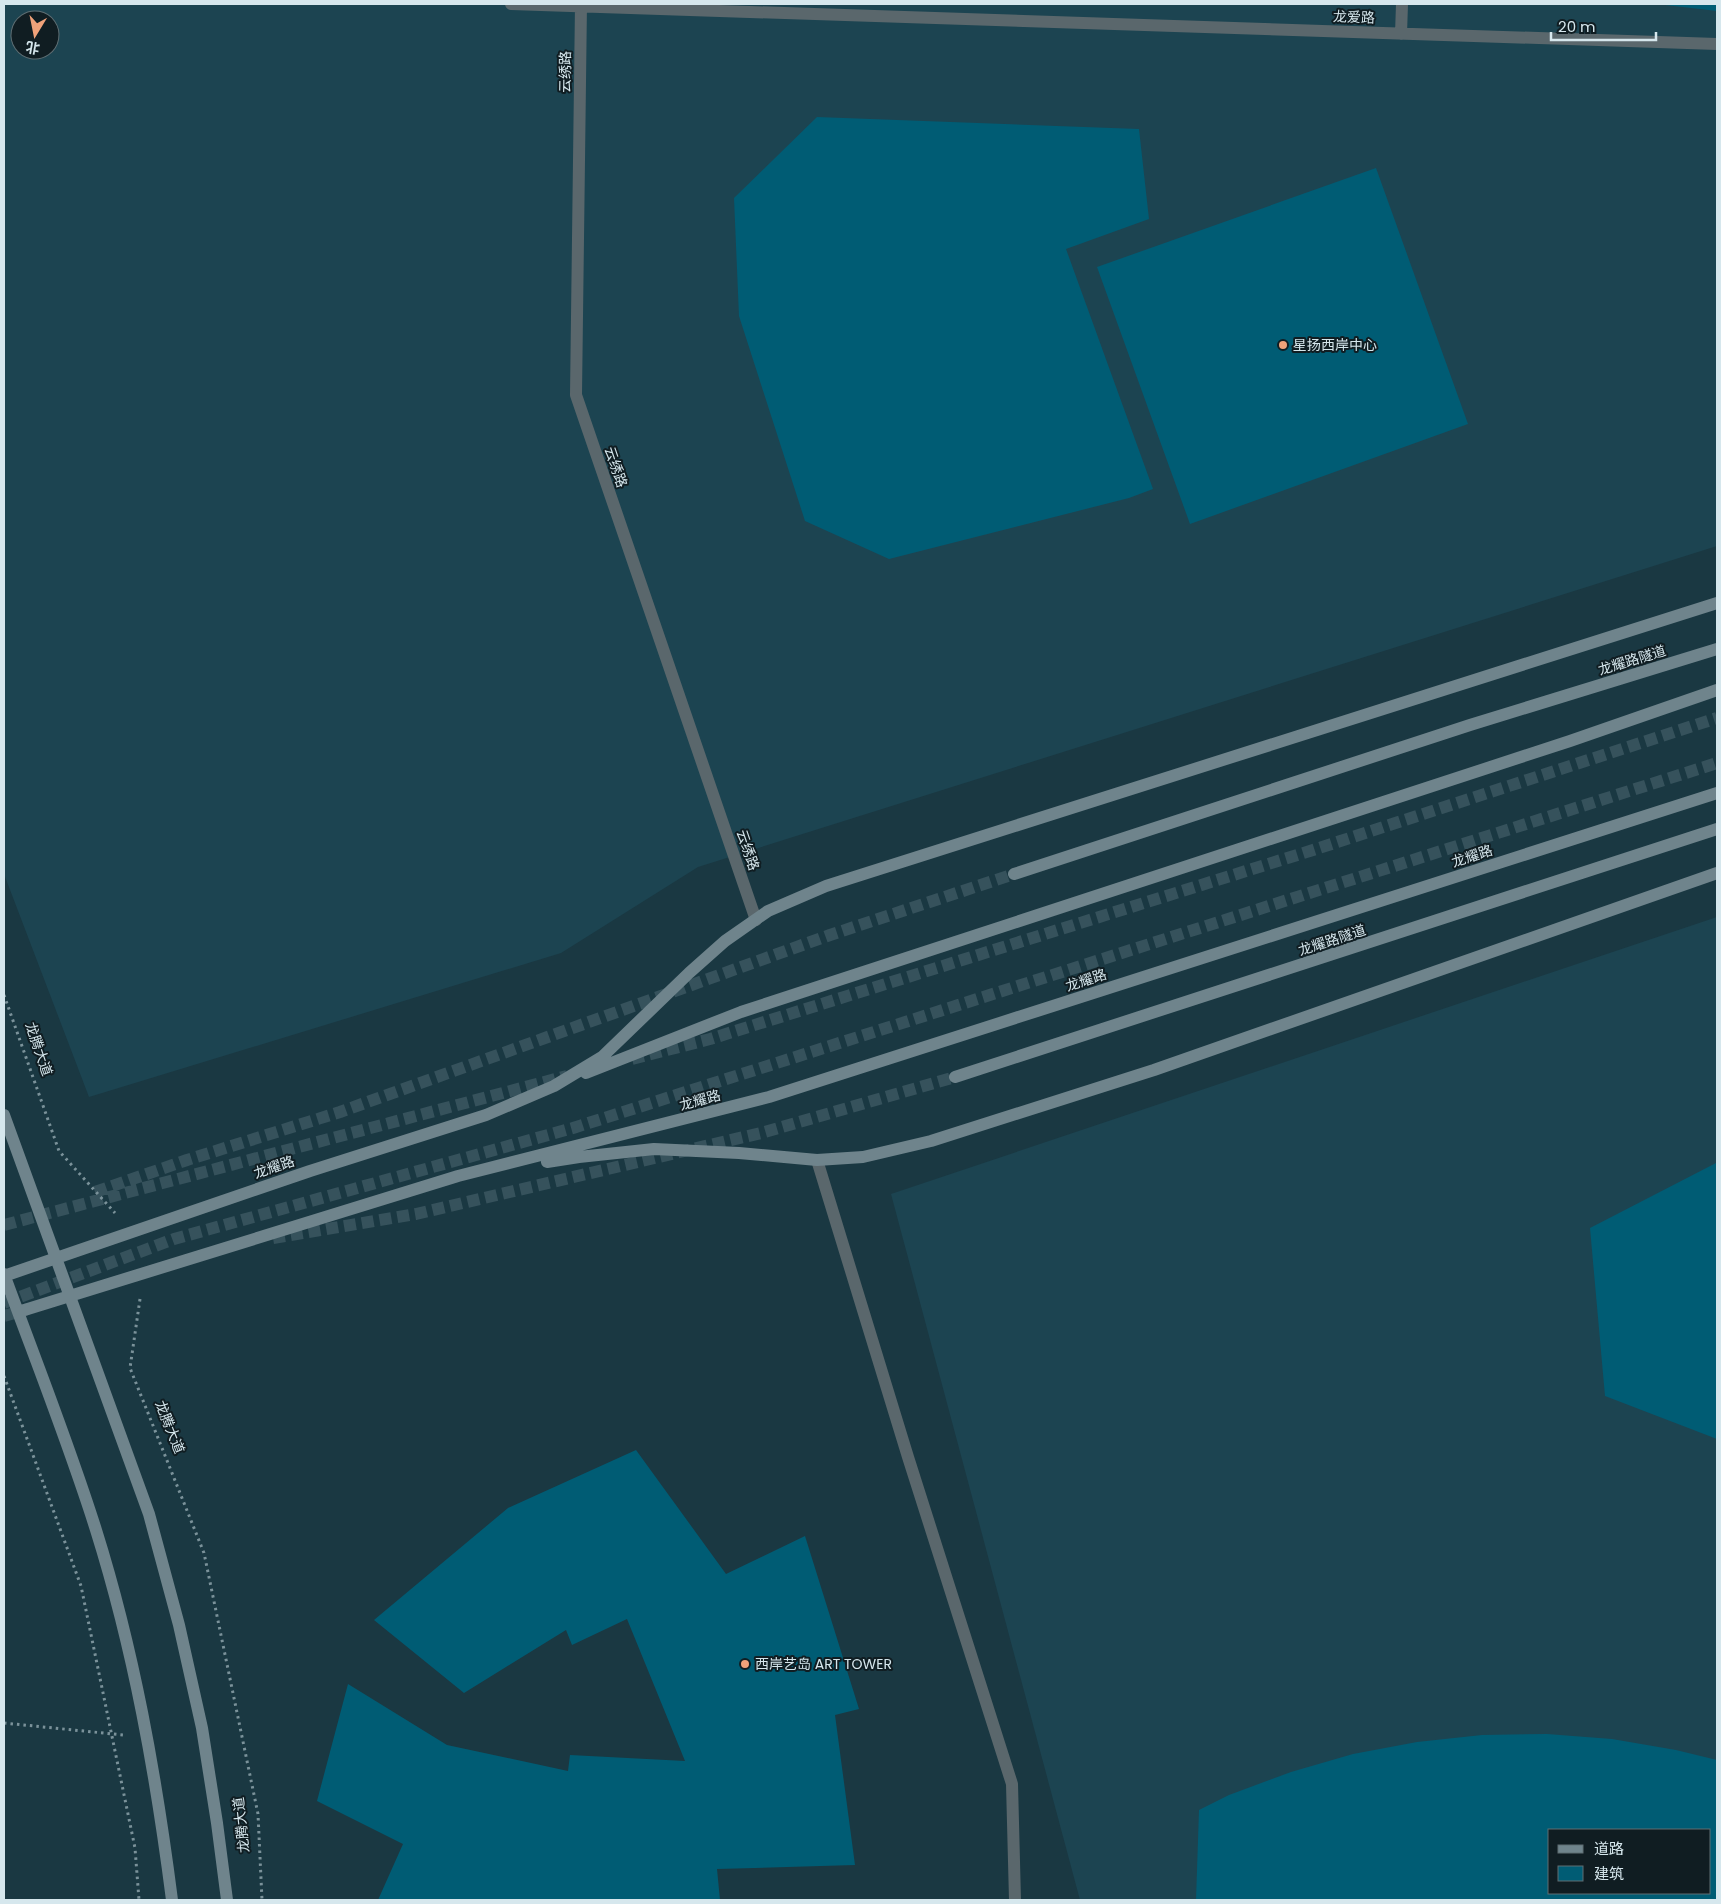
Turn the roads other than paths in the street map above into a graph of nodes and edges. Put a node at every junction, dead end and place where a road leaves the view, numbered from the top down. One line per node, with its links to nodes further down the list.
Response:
1 (511, 4): 3 (street, 龙爱路)
2 (1402, 4): 4 (street)
3 (581, 5): 4 (street, 龙爱路); 13 (street, 云绣路)
4 (1401, 34): 5 (street, 龙爱路)
5 (1717, 44)
6 (1717, 603): 13 (main road, 龙耀路)
7 (1717, 649): 12 (main road, 龙耀路隧道)
8 (1717, 690): 15 (main road, 龙耀路)
9 (1717, 793): 18 (main road, 龙耀路)
10 (1717, 829): 14 (main road, 龙耀路隧道)
11 (1717, 873): 17 (main road, 龙耀路)
12 (1014, 874)
13 (756, 920): 15 (main road, 龙耀路)
14 (955, 1077)
15 (554, 1086): 19 (main road, 龙耀路)
16 (4, 1115): 19 (main road, 龙腾大道)
17 (817, 1160): 18 (main road, 龙耀路); 25 (street)
18 (458, 1176): 21 (main road, 龙耀路)
19 (56, 1258): 20 (main road, 龙耀路); 21 (main road, 龙腾大道)
20 (4, 1276): 22 (main road)
21 (70, 1295): 22 (main road, 龙耀路); 24 (main road, 龙腾大道)
22 (18, 1312): 23 (main road)
23 (172, 1900)
24 (227, 1900)
25 (1015, 1900)

